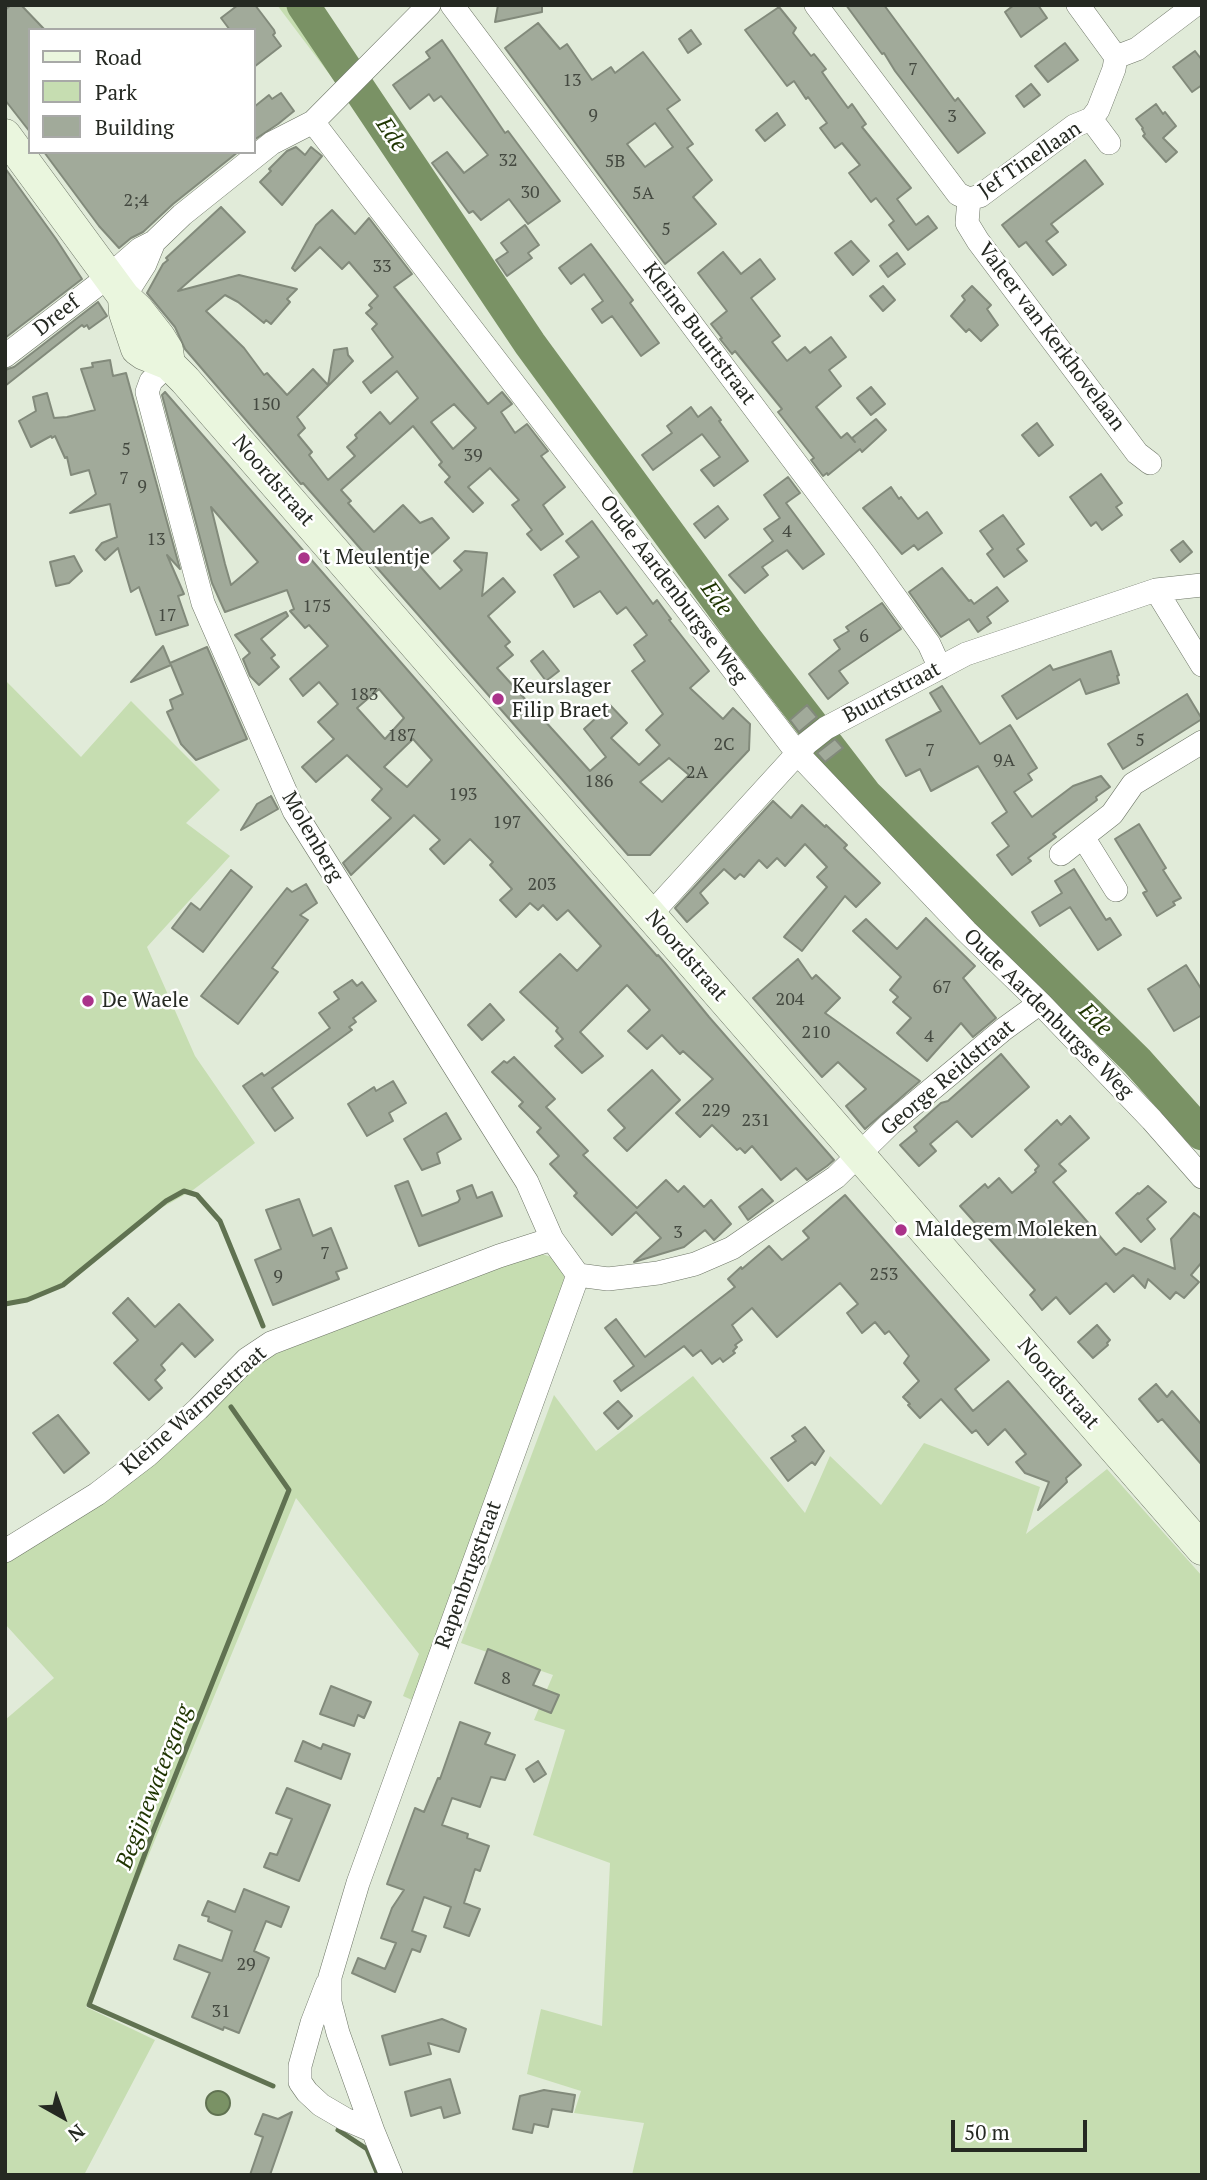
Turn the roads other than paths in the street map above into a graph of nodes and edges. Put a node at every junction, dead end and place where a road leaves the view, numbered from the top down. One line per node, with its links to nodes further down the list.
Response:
1 (429, 5): 8 (street)
2 (452, 5): 19 (street, Kleine Buurtstraat)
3 (816, 5): 11 (street)
4 (1077, 5): 6 (street)
5 (1195, 5): 6 (street)
6 (1116, 57): 7 (street, Jef Tinellaan)
7 (1091, 119): 10 (street, Jef Tinellaan); 11 (street, Jef Tinellaan)
8 (313, 122): 12 (street); 21 (street, Oude Aardenburgse Weg)
9 (5, 135): 12 (street, Noordstraat)
10 (1109, 143)
11 (969, 200): 15 (street, Valeer van Kerkhovelaan)
12 (116, 287): 13 (street, Dreef); 14 (street, Noordstraat)
13 (5, 356)
14 (169, 364): 25 (street, Noordstraat); 29 (street, Molenberg)
15 (1150, 463)
16 (1202, 584): 17 (street, Buurtstraat)
17 (1156, 590): 18 (street); 19 (street, Buurtstraat)
18 (1202, 665)
19 (940, 668): 21 (street, Buurtstraat)
20 (1202, 742): 22 (street)
21 (802, 748): 25 (street, Buurtstraat); 26 (street, Oude Aardenburgse Weg)
22 (1083, 837): 23 (street); 24 (street)
23 (1062, 853)
24 (1116, 890)
25 (651, 914): 27 (street, Noordstraat)
26 (1040, 1003): 27 (street, George Reidstraat); 28 (street, Oude Aardenburgse Weg)
27 (858, 1155): 30 (street); 31 (street, Noordstraat)
28 (1202, 1177)
29 (552, 1239): 30 (street, Molenberg); 32 (street, Kleine Warmestraat)
30 (578, 1275): 33 (street, Rapenbrugstraat)
31 (1202, 1549)
32 (5, 1551)
33 (331, 1974): 34 (street, Rapenbrugstraat); 34 (street)
34 (373, 2131): 35 (street, Rapenbrugstraat)
35 (391, 2175)

